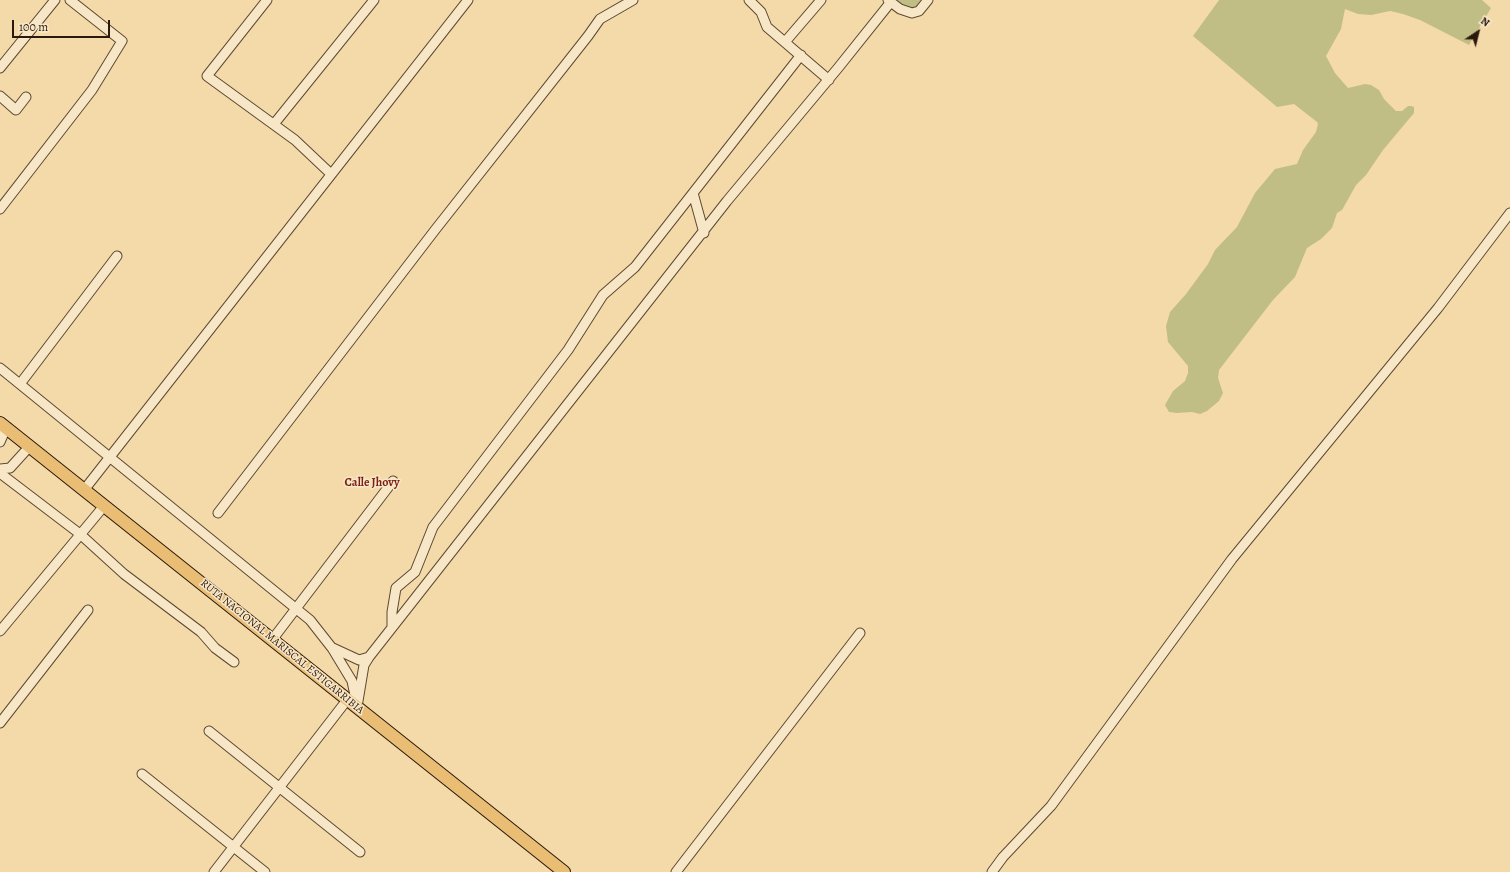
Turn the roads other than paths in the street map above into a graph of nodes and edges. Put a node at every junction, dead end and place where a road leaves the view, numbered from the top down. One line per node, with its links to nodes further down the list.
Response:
1 (55, 0): 13 (street)
2 (70, 0): 20 (street)
3 (268, 0): 17 (street)
4 (374, 0): 17 (street)
5 (468, 0): 18 (street)
6 (633, 0): 35 (street)
7 (749, 0): 11 (street)
8 (821, 0): 11 (street)
9 (928, 0): 10 (street)
10 (889, 2): 14 (street)
11 (785, 42): 12 (street)
12 (801, 55): 14 (street); 19 (street)
13 (0, 68)
14 (829, 80): 22 (street)
15 (0, 96): 16 (street)
16 (26, 97)
17 (274, 124): 18 (street)
18 (331, 174): 29 (street)
19 (693, 193): 22 (street); 39 (street)
20 (0, 209)
21 (1510, 213): 57 (street)
22 (704, 233): 39 (street)
23 (117, 256): 25 (street)
24 (0, 368): 25 (street)
25 (20, 384): 29 (street)
26 (3, 425): 27 (street); 28 (main road, RUTA NACIONAL MARISCAL ESTIGARRIBIA)
27 (0, 442)
28 (30, 446): 30 (street); 33 (main road, RUTA NACIONAL MARISCAL ESTIGARRIBIA)
29 (110, 457): 33 (street); 37 (street)
30 (0, 469)
31 (0, 473): 36 (street)
32 (392, 481): 37 (street)
33 (84, 490): 34 (main road, RUTA NACIONAL MARISCAL ESTIGARRIBIA)
34 (104, 506): 36 (street); 42 (main road, RUTA NACIONAL MARISCAL ESTIGARRIBIA)
35 (218, 513)
36 (80, 534): 40 (street); 45 (street)
37 (296, 608): 42 (street); 43 (street)
38 (88, 610): 47 (street)
39 (392, 627): 44 (street)
40 (0, 631)
41 (860, 633): 56 (street)
42 (272, 640): 46 (main road, RUTA NACIONAL MARISCAL ESTIGARRIBIA)
43 (332, 648): 44 (street); 46 (street)
44 (368, 657): 46 (street)
45 (234, 662)
46 (352, 703): 50 (street); 55 (main road, RUTA NACIONAL MARISCAL ESTIGARRIBIA)
47 (0, 723)
48 (209, 731): 50 (street)
49 (142, 774): 51 (street)
50 (280, 787): 51 (street); 52 (street)
51 (233, 847): 53 (street); 54 (street)
52 (360, 852)
53 (214, 872)
54 (265, 872)
55 (564, 872)
56 (676, 872)
57 (992, 872)

